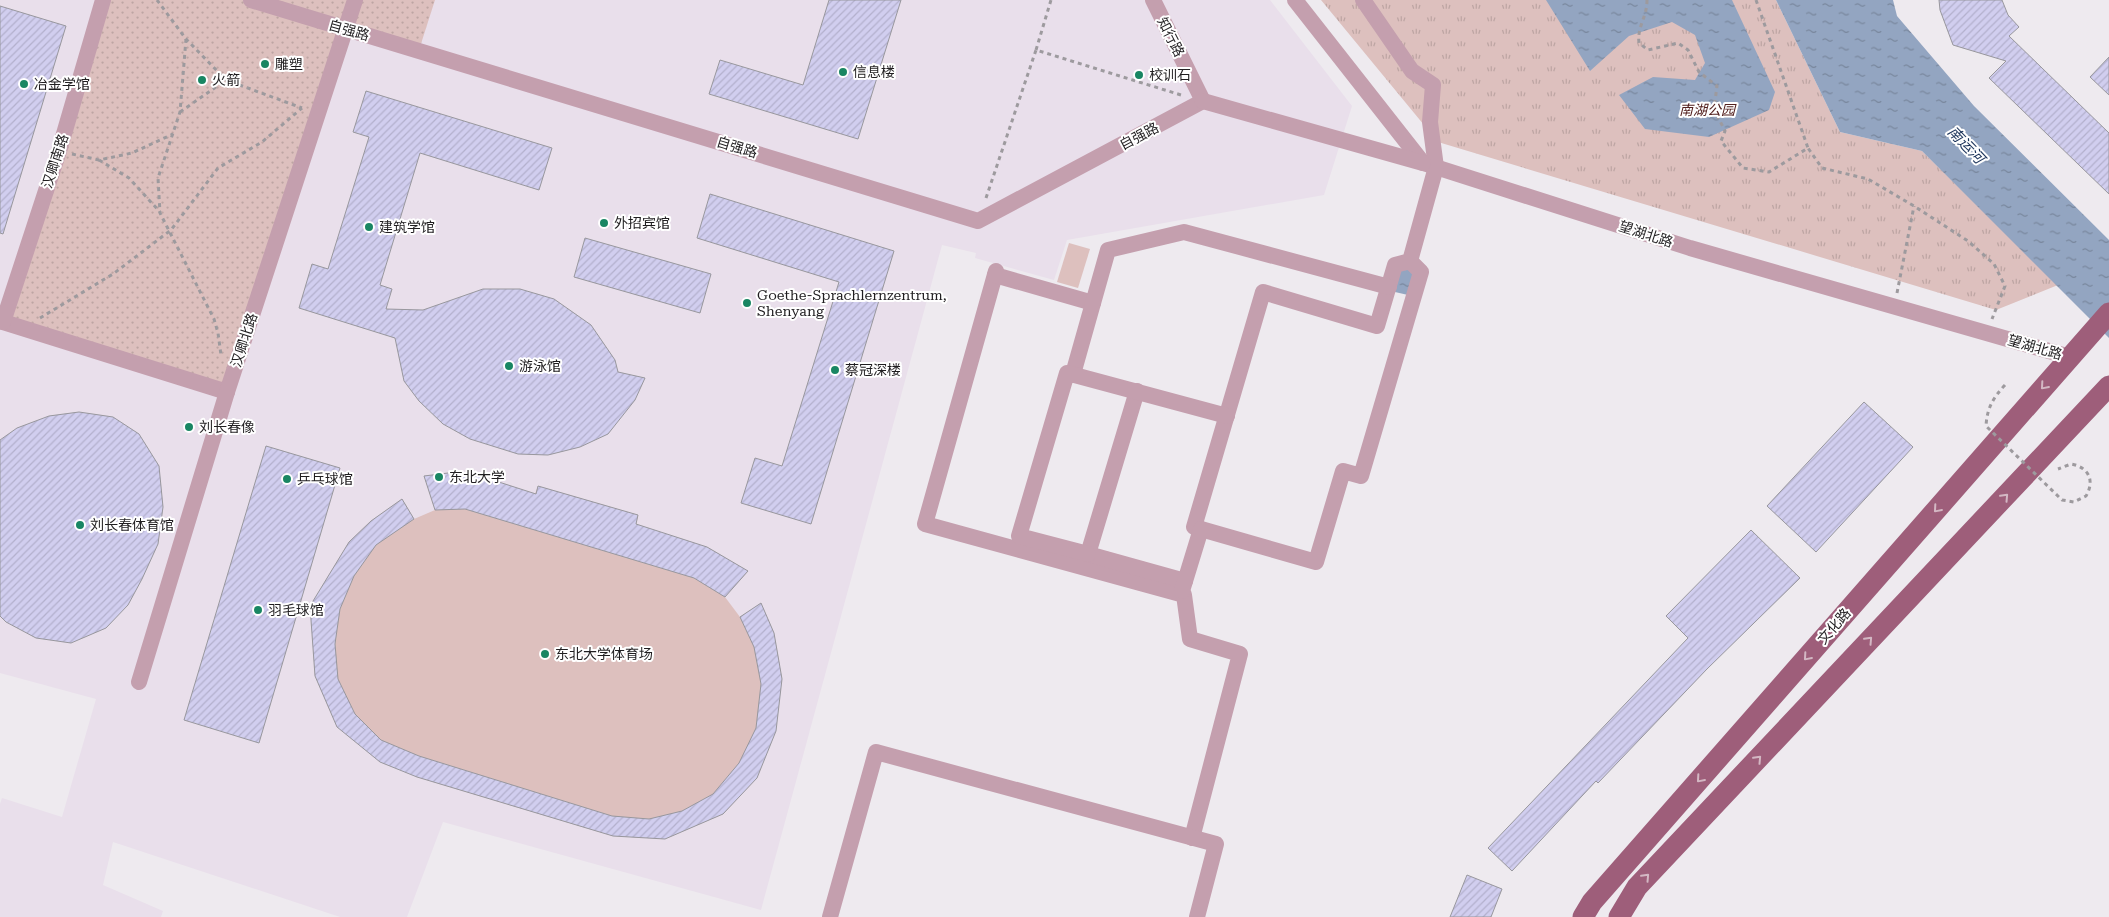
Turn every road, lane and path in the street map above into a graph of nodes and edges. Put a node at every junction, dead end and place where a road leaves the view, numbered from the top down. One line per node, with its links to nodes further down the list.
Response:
1 (103, 0): 21 (street, 汉卿南路)
2 (158, 0): 12 (path)
3 (250, 0): 11 (street, 自强路)
4 (354, 0): 11 (street, 汉卿北路)
5 (1051, 0): 13 (path)
6 (1152, 0): 15 (street, 知行路)
7 (1295, 0): 23 (street)
8 (1363, 0): 23 (street)
9 (1648, 0): 20 (path)
10 (1756, 0): 20 (path)
11 (346, 29): 18 (street, 汉卿北路); 26 (street, 自强路)
12 (186, 39): 14 (path); 17 (path)
13 (1036, 50): 15 (path); 26 (path)
14 (226, 80): 16 (path); 17 (path)
15 (1203, 101): 23 (street, 望湖北路); 26 (street, 自强路)
16 (302, 108): 18 (path); 27 (path)
17 (180, 112): 19 (path)
18 (318, 114): 44 (street, 汉卿北路)
19 (173, 134): 22 (path); 25 (path)
20 (1808, 148): 24 (path)
21 (59, 151): 22 (path); 33 (street, 汉卿南路)
22 (99, 160): 25 (path)
23 (1430, 165): 28 (street); 31 (street, 望湖北路)
24 (1914, 206): 31 (path); 36 (path)
25 (160, 213): 27 (path)
26 (978, 222)
27 (171, 230): 34 (path); 39 (path)
28 (1410, 261): 29 (street); 37 (street)
29 (1388, 287): 30 (street); 35 (street)
30 (1093, 302): 40 (street); 49 (street)
31 (1893, 306): 36 (street, 望湖北路)
32 (2109, 313): 38 (main road, 文化路)
33 (2, 321): 44 (street)
34 (34, 322)
35 (1377, 326): 37 (street); 45 (street)
36 (1986, 333): 38 (street, 望湖北路)
37 (1402, 334): 47 (street)
38 (2070, 357): 54 (main road, 文化路, one-way to 54)
39 (222, 363)
40 (1073, 374): 43 (street); 48 (street)
41 (2005, 385): 46 (path, bridge)
42 (2109, 386): 55 (main road, one-way to 42)
43 (1137, 391): 45 (street); 48 (street)
44 (227, 392): 50 (street, 汉卿北路)
45 (1227, 416): 47 (street)
46 (2058, 469)
47 (1201, 529): 49 (street)
48 (1088, 554): 49 (street)
49 (1183, 588): 51 (street)
50 (139, 682)
51 (1192, 838): 52 (street); 53 (street)
52 (830, 917)
53 (1197, 917)
54 (1584, 917)
55 (1619, 917)

